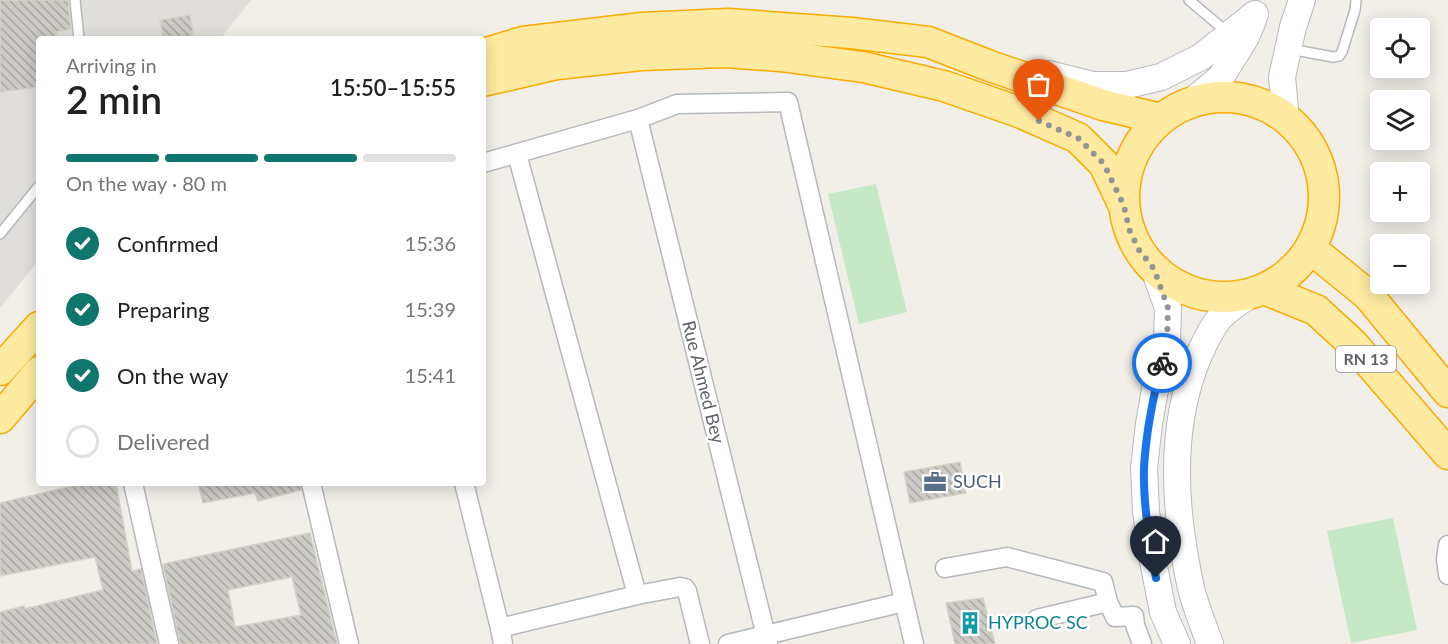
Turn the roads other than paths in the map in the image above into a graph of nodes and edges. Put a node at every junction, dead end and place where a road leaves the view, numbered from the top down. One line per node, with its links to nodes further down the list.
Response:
1 (75, 0): 7 (lane)
2 (1189, 0): 6 (lane)
3 (1302, 0): 9 (main road)
4 (1356, 0): 9 (lane)
5 (1257, 7): 6 (main road); 12 (main road)
6 (1230, 35): 8 (main road)
7 (80, 36)
8 (928, 42): 10 (highway); 14 (highway)
9 (1288, 48): 15 (main road)
10 (486, 53)
11 (486, 80): 19 (highway)
12 (1191, 103): 14 (highway); 15 (highway)
13 (638, 119): 16 (street); 37 (street); 41 (street, Rue Ahmed Bey)
14 (1161, 119): 19 (highway)
15 (1286, 119): 21 (highway)
16 (517, 154): 17 (street); 36 (street)
17 (486, 162)
18 (36, 190): 20 (lane)
19 (1124, 206): 22 (highway)
20 (0, 234)
21 (1310, 248): 23 (highway); 27 (highway, RN 13)
22 (1154, 269): 23 (highway); 48 (main road)
23 (1260, 291): 29 (highway, RN 13); 49 (main road)
24 (36, 330): 25 (highway)
25 (0, 370)
26 (36, 375): 28 (highway)
27 (1448, 392)
28 (0, 417)
29 (1448, 454)
30 (134, 486): 42 (street)
31 (312, 486): 43 (street)
32 (465, 486): 40 (street)
33 (1448, 545): 35 (street)
34 (945, 568): 38 (street)
35 (1448, 575)
36 (637, 595): 40 (street); 44 (street)
37 (904, 602): 41 (street); 46 (street)
38 (1108, 602): 39 (street); 47 (street)
39 (1037, 619)
40 (502, 636)
41 (767, 639): 45 (street)
42 (169, 644)
43 (349, 644)
44 (700, 644)
45 (728, 644)
46 (914, 644)
47 (1142, 644)
48 (1177, 644)
49 (1210, 644)

